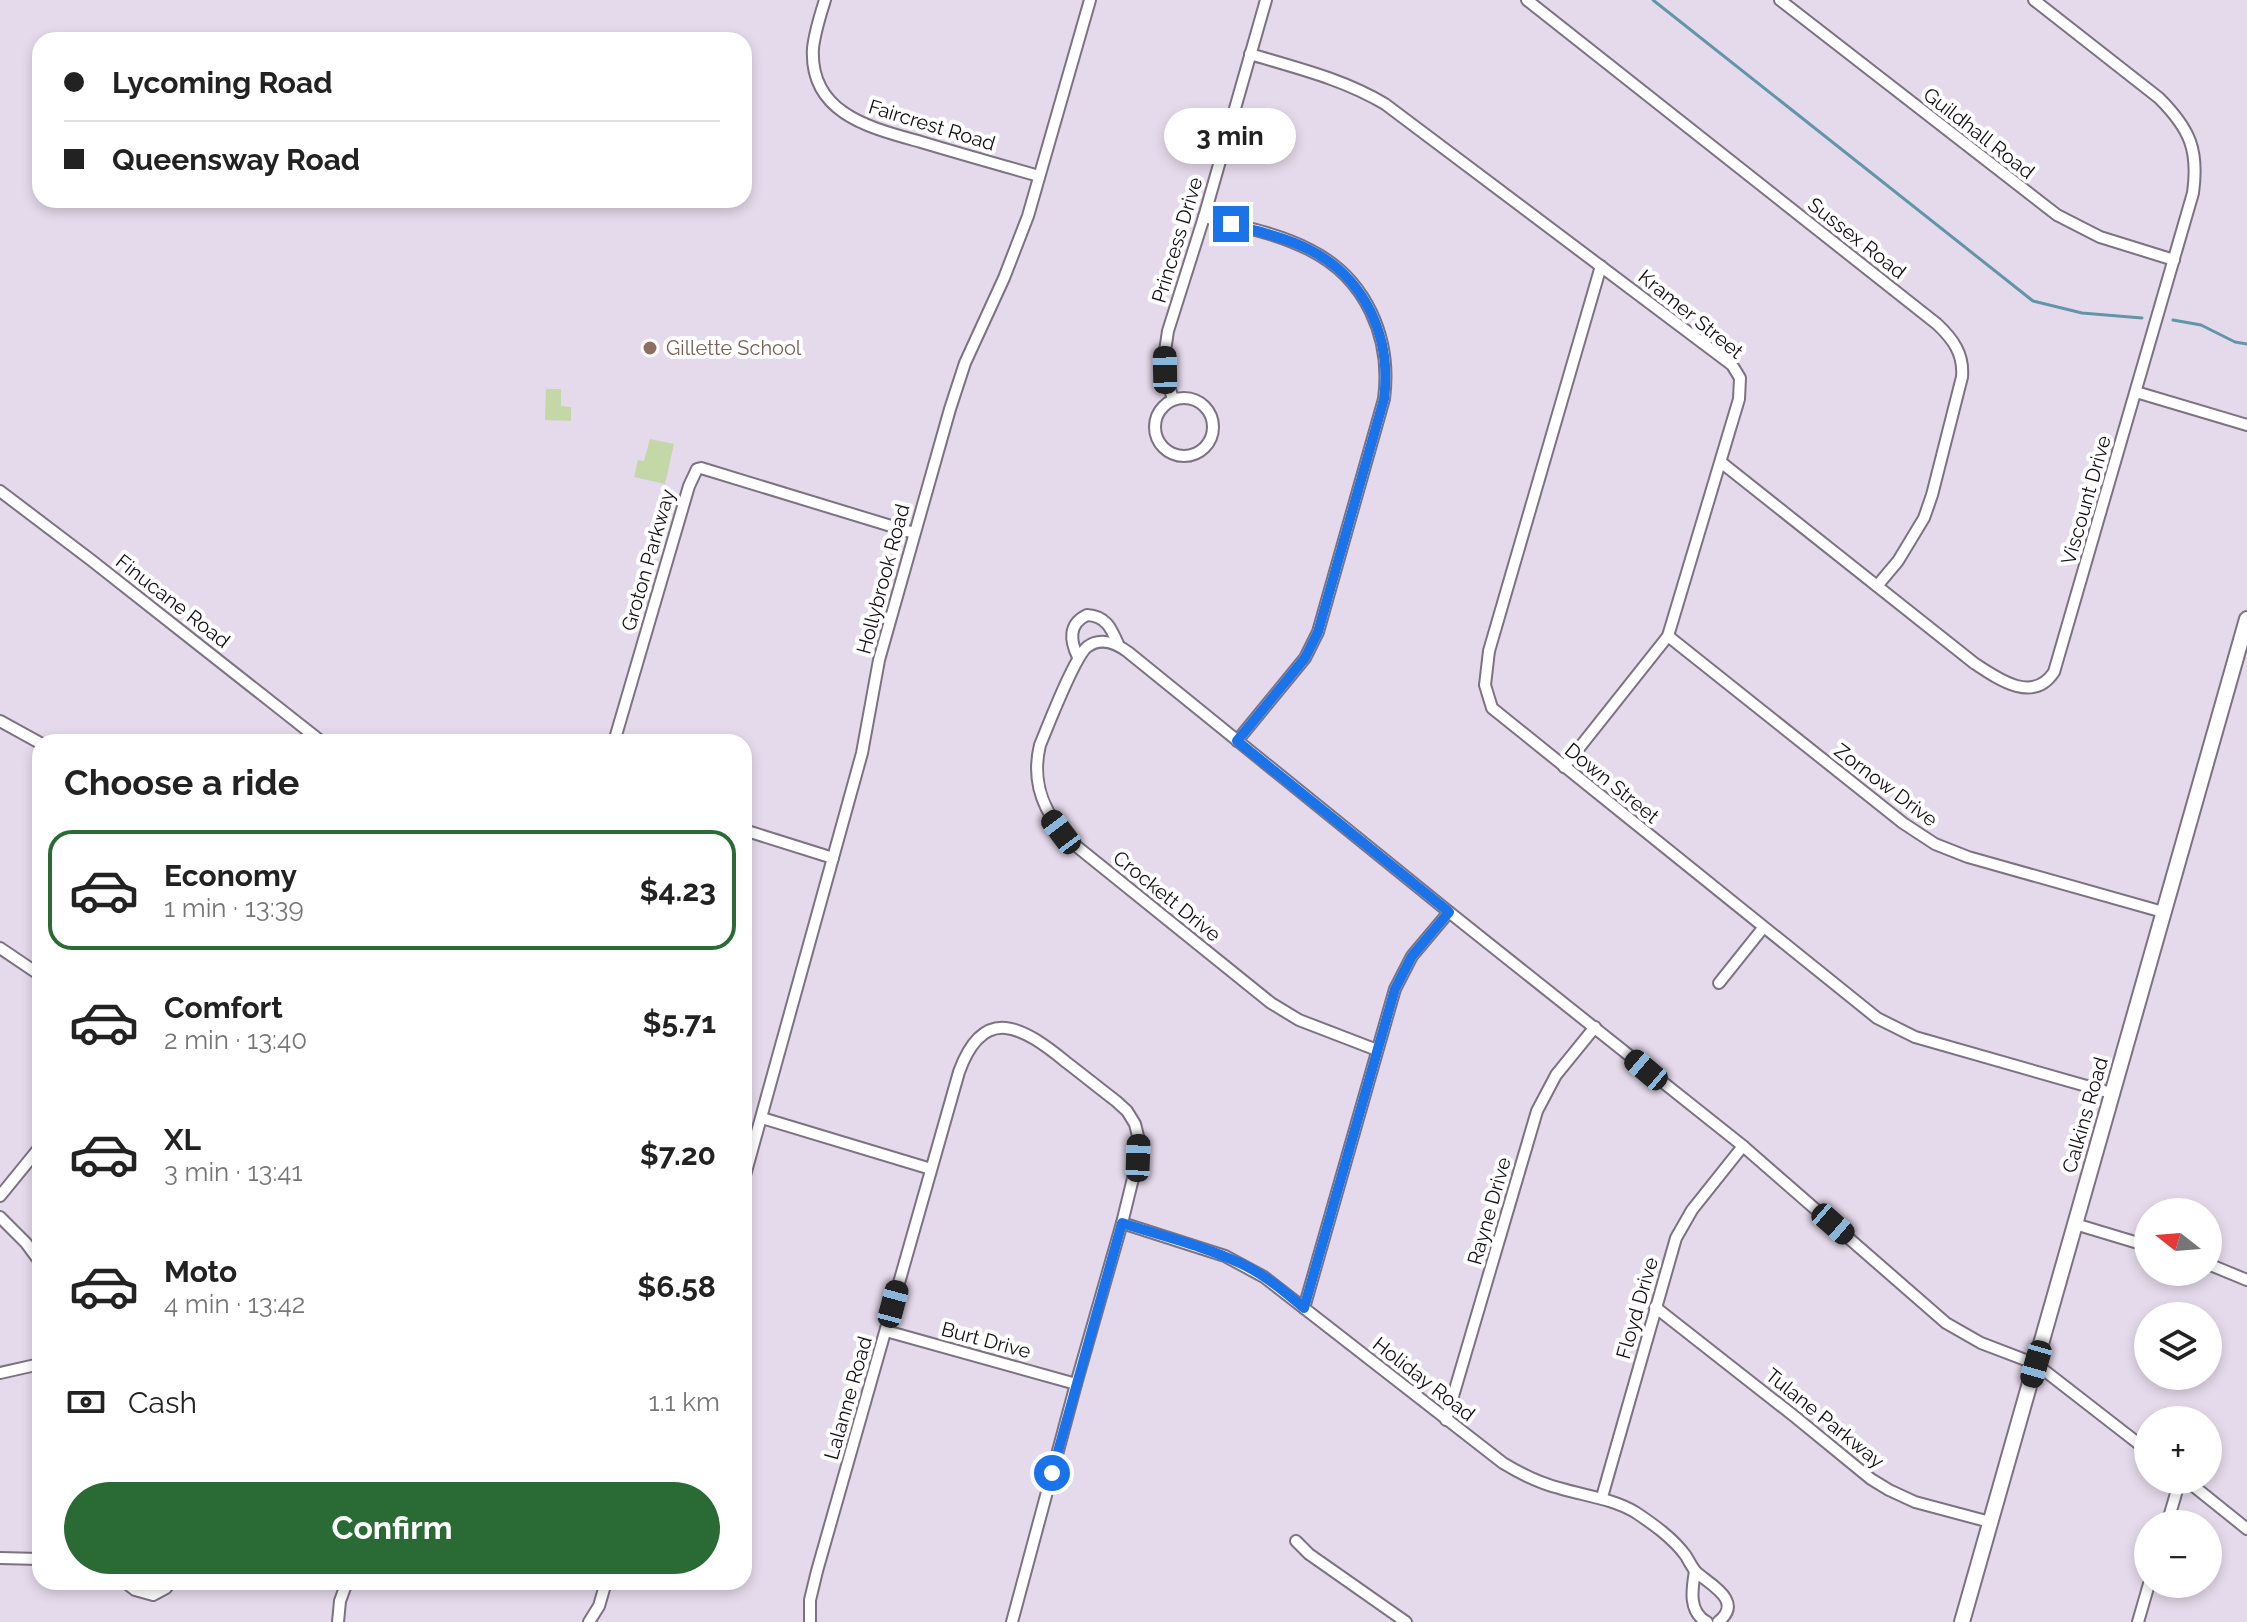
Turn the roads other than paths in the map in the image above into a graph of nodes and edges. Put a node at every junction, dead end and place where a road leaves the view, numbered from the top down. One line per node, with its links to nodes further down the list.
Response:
1 (825, 0): 8 (street, Faircrest Road)
2 (1090, 0): 8 (street, Hollybrook Road)
3 (1266, 0): 7 (street, Princess Drive)
4 (1527, 0): 18 (street, Sussex Road)
5 (1780, 0): 10 (street, Guildhall Road)
6 (2034, 0): 10 (street, Viscount Drive)
7 (1250, 54): 9 (street, Princess Drive); 11 (street, Kramer Street)
8 (1039, 176): 17 (street, Hollybrook Road)
9 (1204, 217): 13 (street, Princess Drive); 27 (street)
10 (2174, 260): 12 (street, Viscount Drive)
11 (1601, 266): 15 (street, Kramer Street); 28 (street, Down Street)
12 (2136, 392): 14 (street); 18 (street, Viscount Drive)
13 (1173, 400): 13 (street)
14 (2247, 425)
15 (1722, 463): 18 (street, Viscount Drive); 20 (street, Kramer Street)
16 (0, 491): 24 (street, Finucane Road)
17 (914, 533): 25 (street, Groton Parkway); 30 (street, Hollybrook Road)
18 (1877, 586)
19 (2247, 619): 32 (main road, Calkins Road)
20 (1668, 636): 28 (street, Kramer Street); 32 (street, Zornow Drive)
21 (1118, 644): 22 (street); 22 (street, Crockett Drive); 27 (street)
22 (1078, 657): 38 (street, Crockett Drive)
23 (0, 721): 26 (street)
24 (312, 734)
25 (616, 734)
26 (32, 739)
27 (1237, 741): 31 (street)
28 (1564, 767): 33 (street, Down Street)
29 (752, 833): 30 (street)
30 (833, 858): 40 (street, Hollybrook Road)
31 (1449, 912): 37 (street); 38 (street)
32 (2163, 912): 39 (main road, Calkins Road)
33 (1763, 928): 36 (street); 39 (street, Down Street)
34 (0, 948): 35 (street)
35 (32, 970)
36 (1719, 983)
37 (1595, 1027): 41 (street); 60 (street, Rayne Drive)
38 (1377, 1050): 54 (street)
39 (2111, 1093): 48 (main road, Calkins Road)
40 (762, 1118): 42 (street, Hollybrook Road); 44 (street)
41 (1743, 1146): 53 (street, Floyd Drive); 56 (street)
42 (752, 1152)
43 (32, 1157): 45 (street)
44 (931, 1169): 47 (street, Lalanne Road); 55 (street, Lalanne Road)
45 (0, 1196)
46 (0, 1217): 50 (street)
47 (1122, 1223): 54 (street, Holiday Road); 59 (street, Lalanne Road)
48 (2075, 1224): 49 (street); 56 (main road, Calkins Road)
49 (2134, 1242)
50 (32, 1251)
51 (2222, 1270): 52 (street)
52 (2247, 1280)
53 (1655, 1307): 63 (street, Floyd Drive); 64 (street, Tulane Parkway)
54 (1304, 1308): 60 (street, Holiday Road)
55 (886, 1331): 59 (street, Burt Drive); 77 (street, Lalanne Road)
56 (2036, 1364): 61 (street); 64 (main road, Calkins Road)
57 (32, 1366): 58 (street)
58 (0, 1373)
59 (1076, 1384): 78 (street, Lalanne Road)
60 (1446, 1420): 63 (street, Holiday Road)
61 (2134, 1440)
62 (2203, 1494): 65 (street)
63 (1602, 1497): 69 (street, Holiday Road)
64 (1990, 1522): 82 (main road, Calkins Road)
65 (2247, 1529)
66 (1296, 1541): 79 (street)
67 (0, 1558): 68 (street)
68 (32, 1559)
69 (1695, 1571): 80 (street); 81 (street, Holiday Road)
70 (135, 1590): 71 (street)
71 (162, 1590)
72 (344, 1590): 75 (street)
73 (604, 1590): 76 (street)
74 (2145, 1598): 83 (street)
75 (338, 1622)
76 (589, 1622)
77 (810, 1622)
78 (1012, 1622)
79 (1406, 1622)
80 (1707, 1622)
81 (1718, 1622)
82 (1962, 1622)
83 (2138, 1622)

